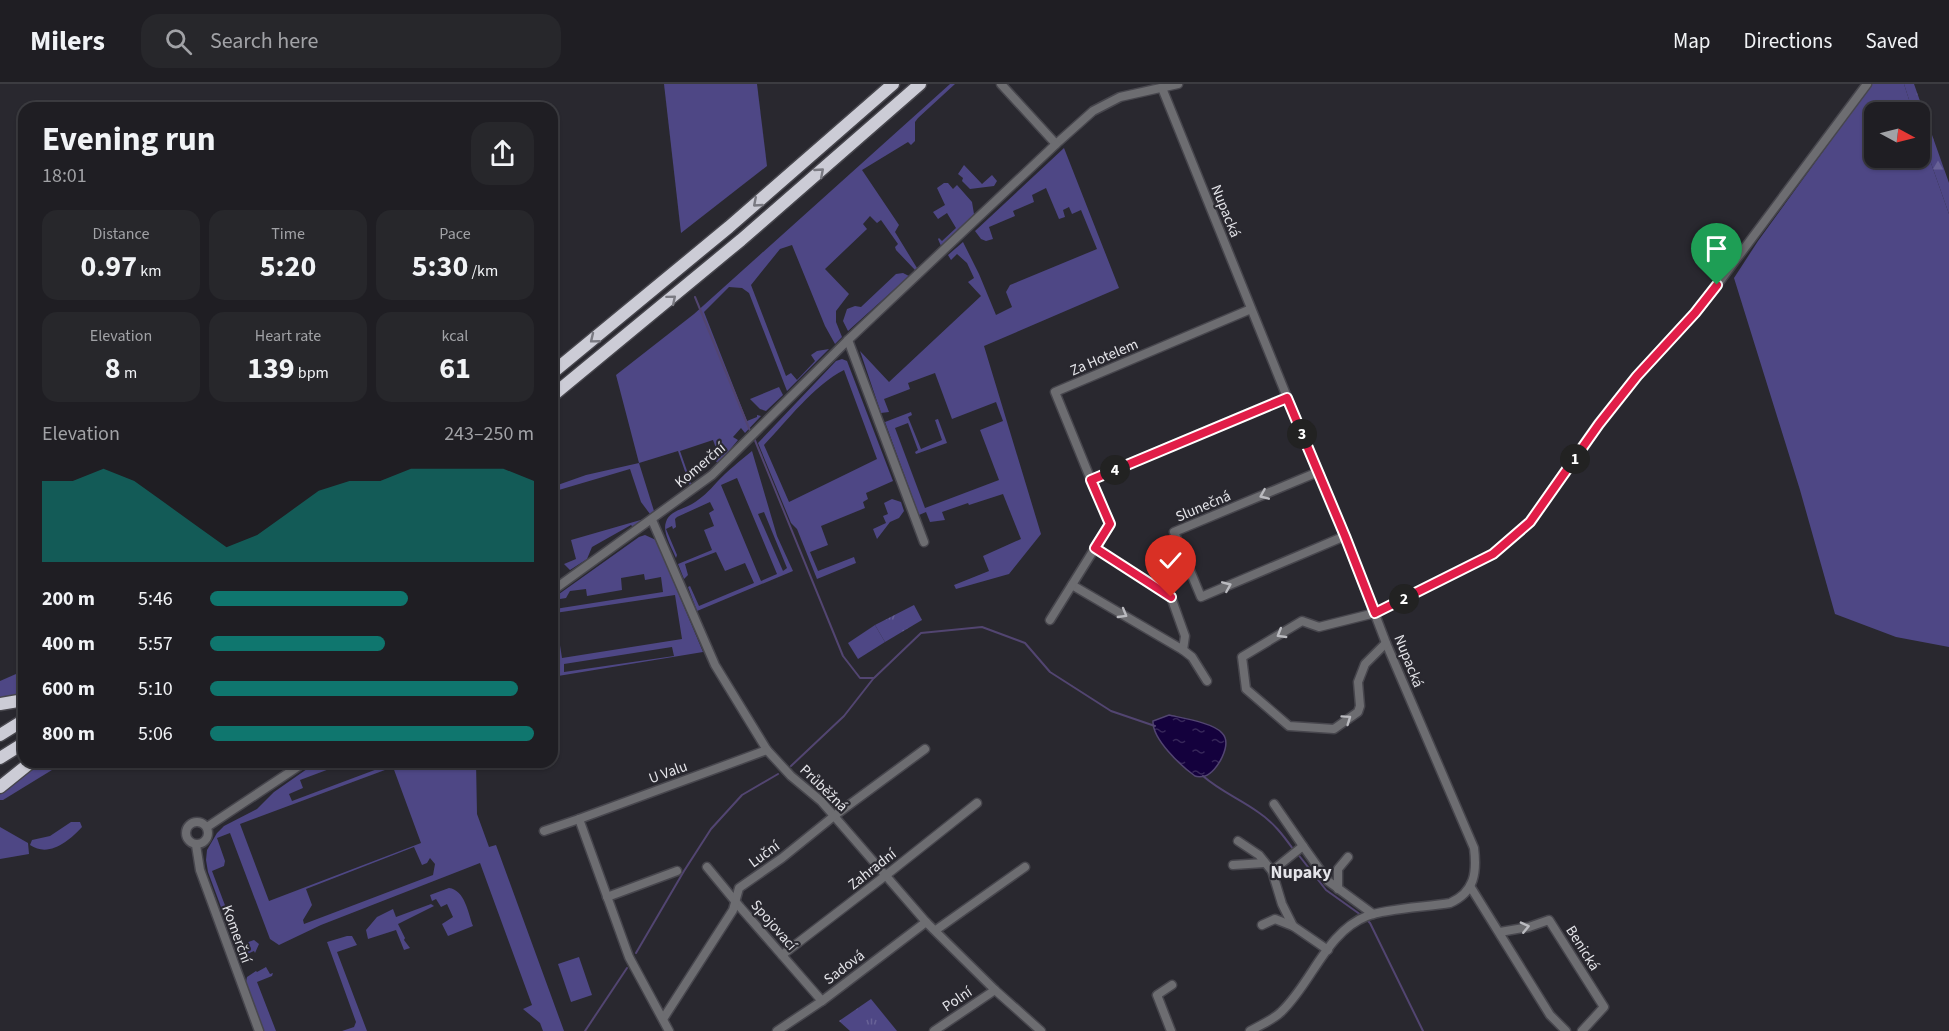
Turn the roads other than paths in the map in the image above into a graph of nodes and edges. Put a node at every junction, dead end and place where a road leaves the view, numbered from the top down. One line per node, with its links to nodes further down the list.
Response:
1 (893, 84): 10 (highway, one-way to 10)
2 (920, 84): 11 (highway, one-way to 2)
3 (1001, 84): 7 (street)
4 (1178, 84): 6 (street, Komerční)
5 (1867, 84): 21 (street)
6 (1162, 88): 7 (street, Komerční); 8 (street, Nupacká)
7 (1056, 144): 9 (street, Komerční)
8 (1251, 309): 12 (street, Nupacká); 14 (street, Za Hotelem)
9 (848, 340): 15 (street, Komerční); 17 (street)
10 (558, 368)
11 (558, 391)
12 (1287, 398): 13 (street, Nupacká); 14 (street)
13 (1318, 472): 16 (street, Nupacká); 16 (street, Slunečná, one-way to 16)
14 (1091, 480): 18 (street)
15 (652, 520): 20 (street, Komerční); 32 (street, Průběžná)
16 (1345, 536): 21 (street, Nupacká)
17 (924, 542)
18 (1095, 548): 19 (street); 24 (street)
19 (1072, 585): 22 (street); 24 (street, one-way to 24)
20 (558, 587)
21 (1375, 613): 23 (street, Nupacká); 23 (street, one-way to 23)
22 (1050, 621)
23 (1386, 643): 56 (street, Nupacká)
24 (1183, 650): 25 (street)
25 (1207, 681)
26 (18, 701): 27 (highway)
27 (0, 704)
28 (18, 724): 29 (highway)
29 (0, 735)
30 (18, 747): 33 (highway)
31 (925, 749): 41 (street, Luční)
32 (766, 750): 41 (street, Průběžná); 42 (street, U Valu)
33 (0, 758)
34 (18, 766): 37 (highway)
35 (24, 768): 38 (highway)
36 (295, 768): 43 (street, Komerční)
37 (0, 777)
38 (0, 787)
39 (977, 803): 55 (street, Zahradní)
40 (1274, 804): 47 (street)
41 (834, 816): 55 (street, Průběžná); 59 (street, Luční)
42 (579, 819): 44 (street, U Valu); 58 (street)
43 (207, 827): 46 (street, Komerční); 46 (street, Komerční)
44 (544, 831)
45 (1238, 841): 49 (street)
46 (196, 845): 72 (street, Komerční)
47 (1301, 848): 54 (street); 57 (street)
48 (1348, 857): 57 (street)
49 (1264, 862): 50 (street); 54 (street)
50 (1233, 865)
51 (708, 867): 59 (street, Spojovací)
52 (1025, 867): 64 (street)
53 (677, 871): 58 (street)
54 (1272, 871): 63 (street)
55 (885, 876): 61 (street, Průběžná); 67 (street, Zahradní)
56 (1470, 886): 60 (street); 65 (street)
57 (1338, 889): 60 (street)
58 (607, 897): 71 (street)
59 (735, 900): 67 (street, Spojovací); 71 (street, Luční)
60 (1370, 915): 66 (street)
61 (926, 922): 64 (street, Průběžná); 70 (street, Sadová)
62 (1262, 925): 63 (street)
63 (1293, 926): 66 (street)
64 (936, 930): 69 (street, Průběžná)
65 (1500, 932): 79 (street); 80 (street, Benická, one-way to 80)
66 (1328, 950): 78 (street)
67 (782, 954): 70 (street, Spojovací)
68 (1172, 985): 77 (street)
69 (995, 990): 75 (street, Polní); 76 (street, Průběžná)
70 (822, 1001): 74 (street, Sadová)
71 (663, 1019): 73 (street)
72 (259, 1031)
73 (669, 1031)
74 (777, 1031)
75 (934, 1031)
76 (1041, 1031)
77 (1171, 1031)
78 (1250, 1031)
79 (1566, 1031)
80 (1582, 1031)

